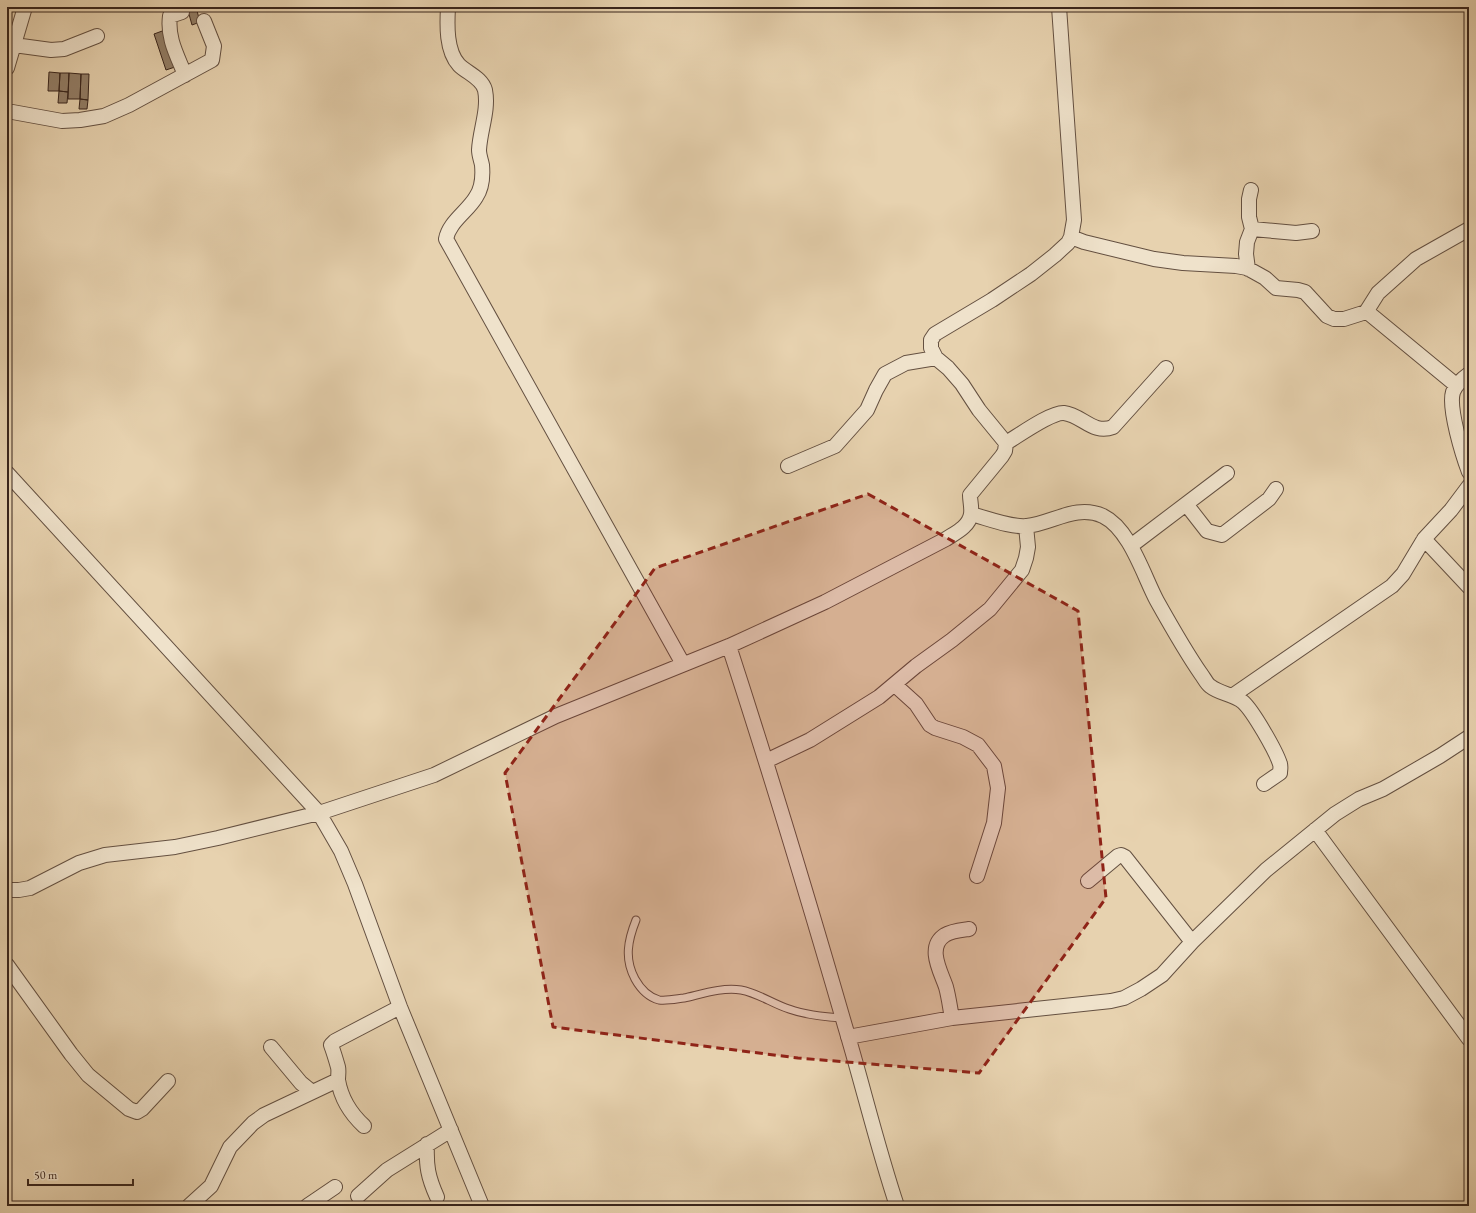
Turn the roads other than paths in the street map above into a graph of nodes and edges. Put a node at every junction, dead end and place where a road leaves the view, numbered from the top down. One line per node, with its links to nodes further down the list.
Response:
1 (25, 7): 7 (street)
2 (448, 7): 36 (street)
3 (1059, 7): 15 (street)
4 (182, 12): 9 (street)
5 (204, 21): 9 (street)
6 (97, 36): 7 (street)
7 (14, 45): 8 (street)
8 (7, 68)
9 (186, 75): 10 (street)
10 (7, 111)
11 (1251, 190): 12 (street)
12 (1252, 229): 14 (street); 16 (street)
13 (1469, 229): 17 (street)
14 (1312, 231)
15 (1071, 237): 16 (street); 18 (street)
16 (1248, 269): 17 (street)
17 (1366, 312): 21 (street)
18 (936, 358): 22 (street); 23 (street)
19 (1166, 368): 22 (street)
20 (1469, 374): 21 (street)
21 (1456, 385): 25 (street)
22 (1006, 443): 30 (street)
23 (788, 466)
24 (1227, 472): 29 (street)
25 (1469, 472)
26 (7, 473): 42 (street)
27 (1469, 486): 32 (street)
28 (1276, 489): 29 (street)
29 (1186, 504): 33 (street)
30 (971, 514): 31 (street); 35 (street)
31 (1026, 526): 33 (street); 37 (street)
32 (1424, 539): 34 (street); 38 (street)
33 (1132, 545): 38 (street)
34 (1469, 587)
35 (729, 646): 36 (street); 40 (street)
36 (683, 664): 42 (street)
37 (895, 685): 40 (street); 44 (street)
38 (1232, 696): 41 (street)
39 (1469, 737): 43 (street)
40 (766, 761): 52 (street)
41 (1264, 784)
42 (319, 814): 46 (street); 51 (street)
43 (1315, 830): 49 (street); 55 (street)
44 (977, 876)
45 (1088, 882): 49 (street)
46 (7, 890)
47 (636, 920): 52 (lane)
48 (969, 929): 53 (street)
49 (1192, 942): 53 (street)
50 (7, 965): 58 (street)
51 (400, 1007): 57 (street); 61 (street)
52 (843, 1018): 54 (street)
53 (952, 1018): 54 (street)
54 (848, 1037): 69 (street)
55 (1469, 1039)
56 (271, 1047): 59 (street)
57 (338, 1080): 59 (street); 60 (street)
58 (168, 1081)
59 (312, 1092): 66 (street)
60 (364, 1126)
61 (451, 1130): 62 (street); 68 (street)
62 (427, 1144): 64 (street); 65 (street)
63 (335, 1187): 67 (street)
64 (358, 1196)
65 (437, 1197)
66 (189, 1206)
67 (307, 1206)
68 (482, 1206)
69 (897, 1206)

